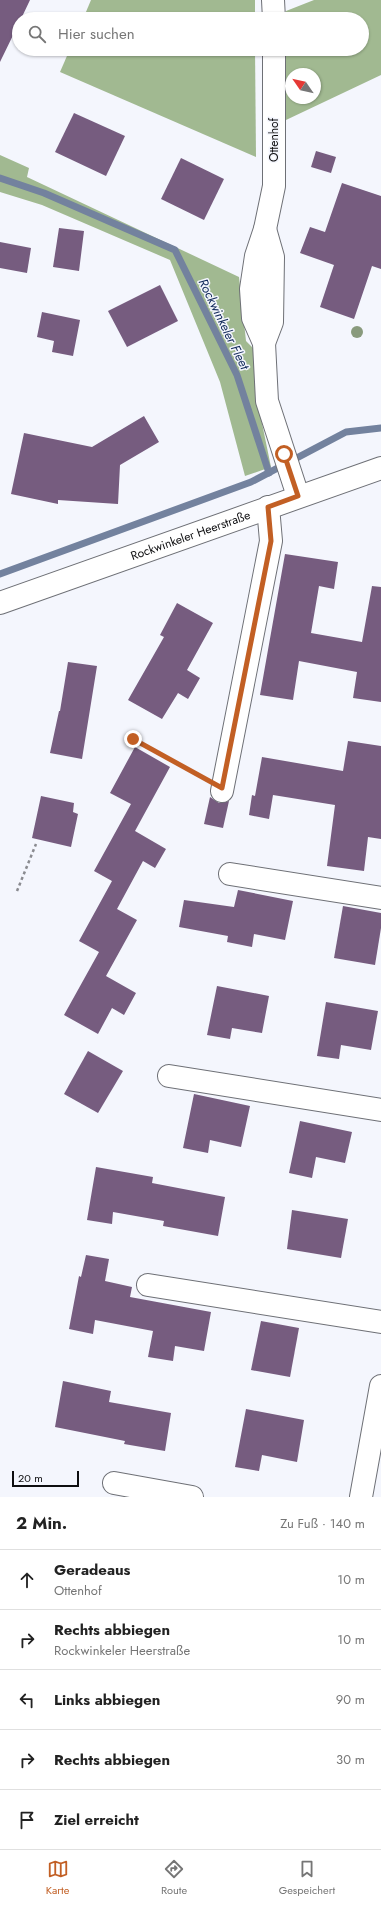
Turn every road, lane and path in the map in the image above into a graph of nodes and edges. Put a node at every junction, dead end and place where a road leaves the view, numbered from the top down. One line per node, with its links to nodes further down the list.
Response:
1 (273, 0): 2 (street)
2 (274, 12)
3 (274, 56): 5 (street, Ottenhof)
4 (381, 468): 5 (street, Rockwinkeler Heerstraße)
5 (298, 496): 6 (street, Rockwinkeler Heerstraße)
6 (268, 507): 7 (street, Rockwinkeler Heerstraße); 9 (street)
7 (0, 602)
8 (133, 739): 9 (path)
9 (222, 790)
10 (36, 844): 12 (path)
11 (230, 874): 13 (street)
12 (17, 891)
13 (381, 898)
14 (169, 1076): 15 (street)
15 (381, 1110)
16 (148, 1285): 17 (street)
17 (381, 1322)
18 (381, 1386): 21 (street)
19 (114, 1483): 20 (street)
20 (192, 1497)
21 (361, 1497)

